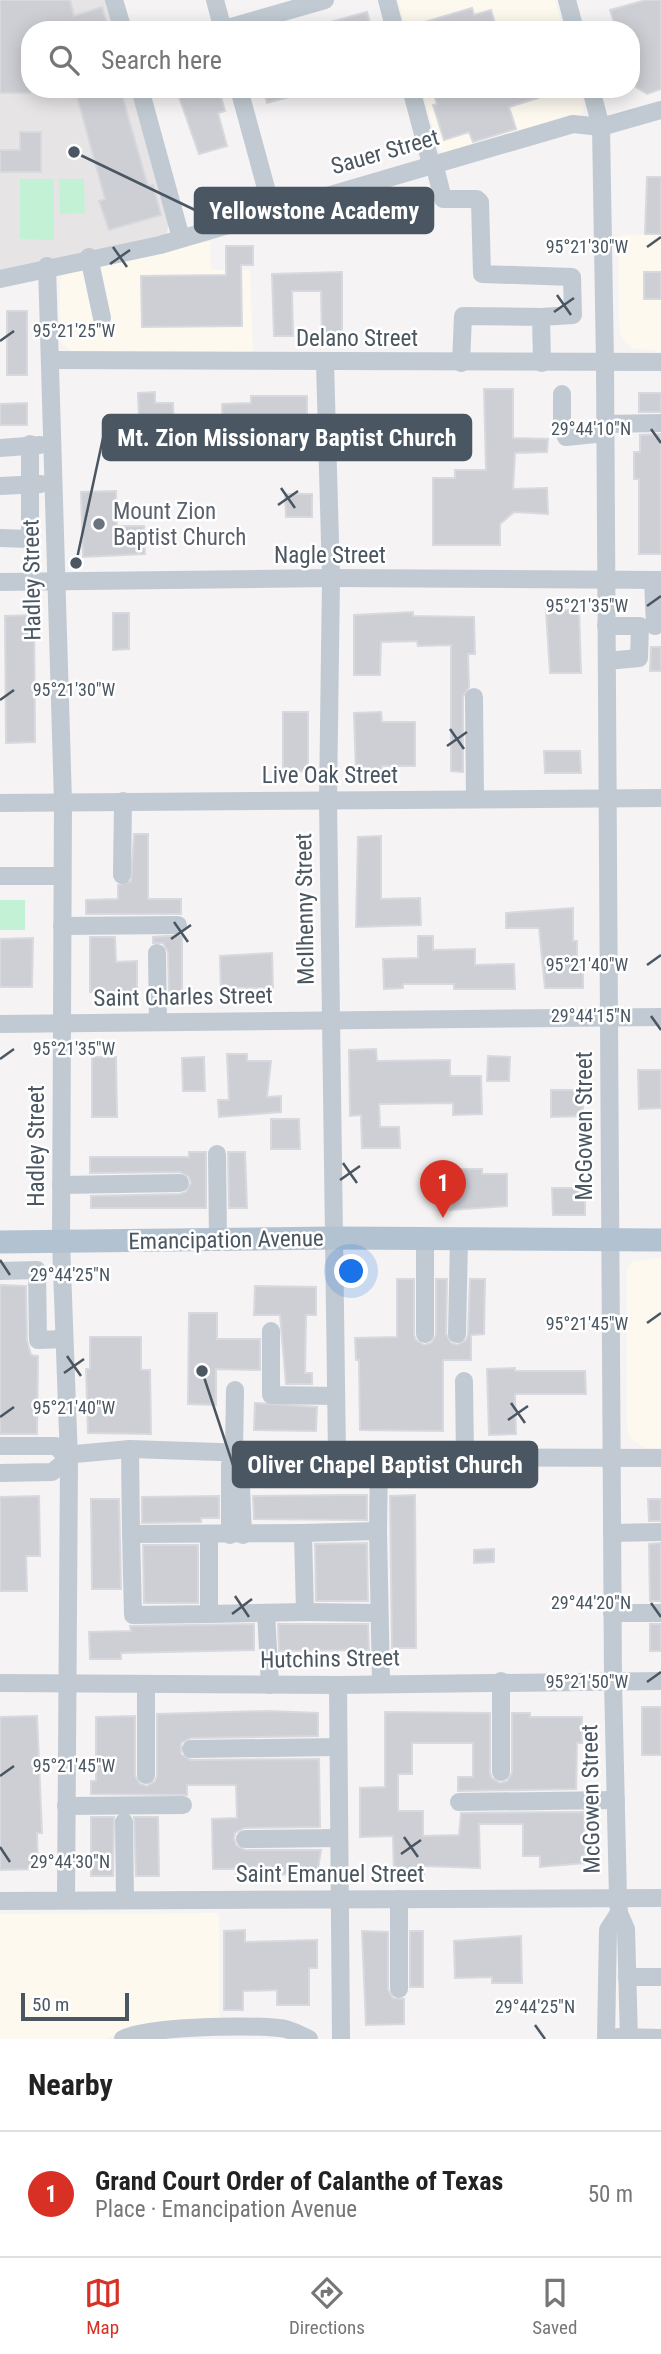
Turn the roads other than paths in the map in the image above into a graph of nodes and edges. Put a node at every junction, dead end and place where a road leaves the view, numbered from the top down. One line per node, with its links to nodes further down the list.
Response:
1 (114, 0): 6 (street)
2 (215, 0): 7 (street)
3 (325, 0): 8 (street)
4 (387, 0): 9 (street)
5 (568, 0): 10 (street)
6 (120, 21)
7 (220, 21)
8 (253, 21)
9 (393, 21)
10 (573, 21)
11 (142, 98): 19 (street)
12 (241, 98): 18 (street)
13 (414, 98): 17 (street)
14 (593, 98): 16 (street, McGowen Street)
15 (661, 110): 16 (street, Sauer Street)
16 (601, 127): 17 (street, Sauer Street); 30 (street, McGowen Street)
17 (433, 163): 18 (street, Sauer Street); 23 (street)
18 (272, 210): 19 (street, Sauer Street)
19 (181, 238): 20 (street, Sauer Street)
20 (89, 257): 21 (street, Sauer Street); 24 (street)
21 (47, 266): 22 (street, Sauer Street); 25 (street, Hadley Street)
22 (0, 279)
23 (541, 317): 28 (street); 29 (street)
24 (102, 318)
25 (52, 359): 26 (street, Delano Street); 35 (street, Hadley Street)
26 (326, 362): 28 (street, Delano Street); 41 (street, McIlhenny Street)
27 (661, 362): 30 (street, Delano Street)
28 (461, 363): 29 (street, Delano Street)
29 (542, 363): 30 (street, Delano Street)
30 (605, 363): 33 (street, McGowen Street)
31 (562, 394): 33 (street)
32 (661, 423): 33 (street)
33 (605, 428): 43 (street, McGowen Street)
34 (30, 444): 35 (street); 36 (street); 37 (street)
35 (54, 445): 38 (street, Hadley Street)
36 (0, 448)
37 (31, 484): 38 (street); 39 (street); 40 (street)
38 (55, 485): 45 (street, Hadley Street)
39 (0, 486)
40 (0, 538)
41 (331, 578): 43 (street, Nagle Street); 45 (street, Nagle Street); 53 (street, McIlhenny Street)
42 (657, 580): 43 (street, Nagle Street); 47 (street)
43 (606, 581): 46 (street, McGowen Street)
44 (0, 582): 45 (street, Nagle Street)
45 (56, 582): 55 (street, Hadley Street)
46 (606, 626): 47 (street); 48 (street, McGowen Street)
47 (652, 626): 48 (street)
48 (607, 661): 52 (street, McGowen Street)
49 (474, 697): 51 (street)
50 (661, 798): 52 (street, Live Oak Street)
51 (475, 799): 52 (street, Live Oak Street); 53 (street, Live Oak Street)
52 (608, 799): 65 (street, McGowen Street)
53 (328, 800): 54 (street, Live Oak Street); 64 (street, McIlhenny Street)
54 (122, 801): 55 (street, Live Oak Street); 57 (street)
55 (63, 802): 56 (street, Live Oak Street); 59 (street, Hadley Street)
56 (0, 803)
57 (122, 875)
58 (0, 876): 59 (street)
59 (62, 876): 61 (street, Hadley Street)
60 (178, 925): 61 (street)
61 (62, 926): 68 (street, Hadley Street)
62 (157, 953): 66 (street)
63 (661, 1017): 65 (street, Saint Charles Street)
64 (331, 1019): 65 (street, Saint Charles Street); 66 (street, Saint Charles Street); 72 (street, McIlhenny Street)
65 (608, 1019): 79 (street, McGowen Street)
66 (158, 1022): 68 (street, Saint Charles Street)
67 (0, 1024): 68 (street, Saint Charles Street)
68 (61, 1024): 71 (street, Hadley Street)
69 (217, 1154): 74 (street)
70 (180, 1183): 71 (street)
71 (61, 1185): 78 (street, Hadley Street)
72 (334, 1238): 73 (main road, Emancipation Avenue); 74 (main road, Emancipation Avenue); 87 (street, McIlhenny Street)
73 (425, 1239): 75 (main road, Emancipation Avenue); 82 (street)
74 (218, 1240): 78 (main road, Emancipation Avenue)
75 (459, 1240): 79 (main road, Emancipation Avenue); 83 (street)
76 (661, 1240): 79 (main road, Emancipation Avenue)
77 (0, 1242): 78 (main road, Emancipation Avenue)
78 (61, 1242): 84 (street, Hadley Street)
79 (609, 1242): 95 (street, McGowen Street)
80 (0, 1271): 84 (street)
81 (271, 1331): 87 (street)
82 (425, 1334)
83 (457, 1334)
84 (64, 1339): 96 (street, Hadley Street)
85 (464, 1381): 93 (street)
86 (235, 1390): 90 (street)
87 (336, 1396): 91 (street, McIlhenny Street)
88 (0, 1446): 96 (street)
89 (130, 1449): 90 (street); 96 (street); 102 (street)
90 (234, 1452): 91 (street); 104 (street)
91 (337, 1455): 92 (street)
92 (379, 1457): 93 (street); 98 (street)
93 (465, 1458): 95 (street)
94 (661, 1458): 95 (street)
95 (612, 1459): 101 (street, McGowen Street)
96 (69, 1460): 97 (street); 116 (street, Hadley Street)
97 (0, 1473)
98 (378, 1531): 100 (street); 107 (street)
99 (661, 1532): 101 (street)
100 (303, 1533): 104 (street); 105 (street)
101 (612, 1533): 108 (street, McGowen Street)
102 (131, 1534): 103 (street); 110 (street)
103 (209, 1535): 104 (street); 110 (street)
104 (237, 1535)
105 (305, 1612): 106 (street); 107 (street)
106 (266, 1613): 110 (street); 118 (street)
107 (378, 1613): 114 (street)
108 (612, 1613): 109 (street); 112 (street, McGowen Street)
109 (661, 1613)
110 (209, 1614)
111 (501, 1681): 112 (street, Hutchins Street); 114 (street, Hutchins Street); 122 (street)
112 (613, 1681): 113 (street, Hutchins Street); 124 (street, McGowen Street)
113 (661, 1681)
114 (381, 1683): 119 (street, Hutchins Street)
115 (0, 1684): 116 (street, Hutchins Street)
116 (65, 1685): 117 (street, Hutchins Street); 127 (street, Hadley Street)
117 (146, 1685): 118 (street, Hutchins Street); 123 (street)
118 (270, 1685): 119 (street, Hutchins Street)
119 (338, 1685): 120 (street)
120 (338, 1747): 121 (street); 130 (street)
121 (191, 1749)
122 (501, 1772)
123 (146, 1775)
124 (616, 1800): 125 (street); 137 (street, McGowen Street)
125 (459, 1802)
126 (183, 1805): 127 (street)
127 (66, 1806): 135 (street, Hadley Street)
128 (124, 1822): 132 (street)
129 (245, 1839): 130 (street)
130 (339, 1839): 133 (street)
131 (661, 1898): 137 (street, Saint Emanuel Street)
132 (125, 1899): 133 (street, Saint Emanuel Street); 135 (street, Saint Emanuel Street)
133 (340, 1899): 134 (street, Saint Emanuel Street); 145 (street)
134 (399, 1899): 137 (street, Saint Emanuel Street); 140 (street)
135 (66, 1900): 136 (street, Saint Emanuel Street)
136 (0, 1901)
137 (618, 1905): 139 (street, McGowen Street); 146 (street, McGowen Street)
138 (661, 1976): 139 (street)
139 (627, 1977): 141 (street, McGowen Street)
140 (399, 1989)
141 (629, 2038): 142 (street); 146 (street)
142 (661, 2038)
143 (123, 2039): 144 (street)
144 (309, 2039)
145 (341, 2039)
146 (603, 2039)

